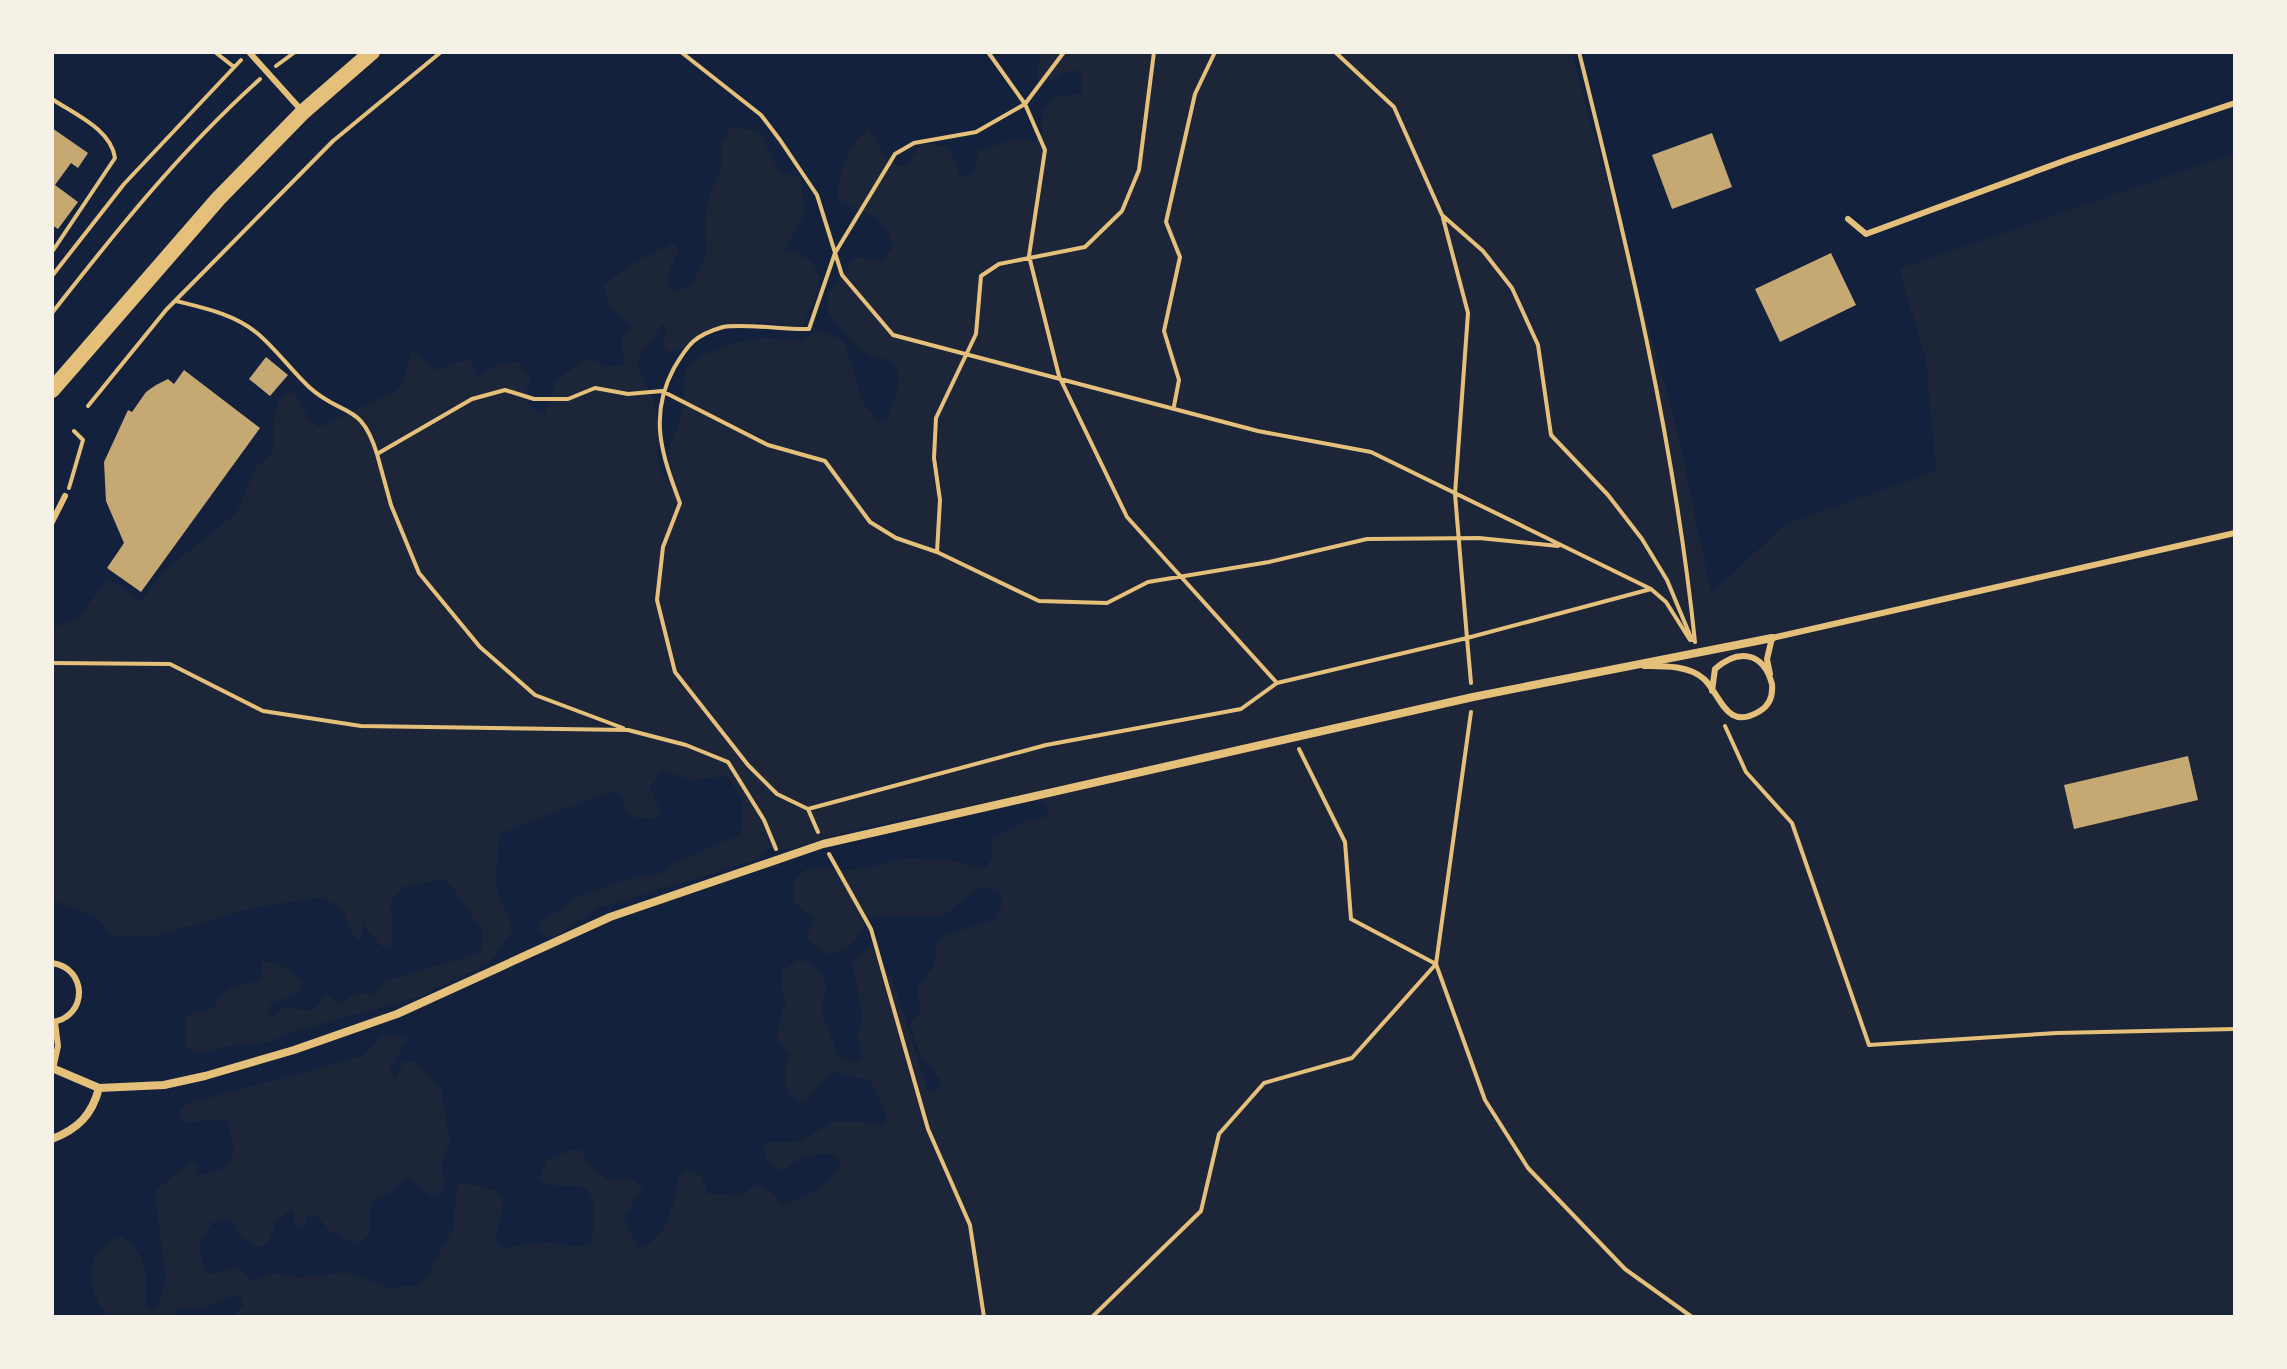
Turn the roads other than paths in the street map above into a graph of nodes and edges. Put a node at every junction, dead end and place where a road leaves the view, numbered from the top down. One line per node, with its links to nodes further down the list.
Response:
1 (248, 52): 4 (lane)
2 (372, 52): 4 (main road)
3 (2235, 103): 6 (lane)
4 (303, 112): 8 (main road)
5 (2064, 151): 6 (lane)
6 (2069, 159): 7 (lane)
7 (1848, 219)
8 (52, 390)
9 (65, 497): 10 (lane)
10 (52, 522)
11 (2235, 533): 12 (lane)
12 (1772, 638): 13 (street); 14 (lane)
13 (1640, 666): 15 (lane); 19 (street)
14 (1770, 674): 15 (lane); 15 (lane)
15 (1712, 691)
16 (52, 963): 17 (lane)
17 (54, 1022): 18 (lane)
18 (52, 1068): 19 (street)
19 (99, 1088): 20 (street)
20 (52, 1139)

